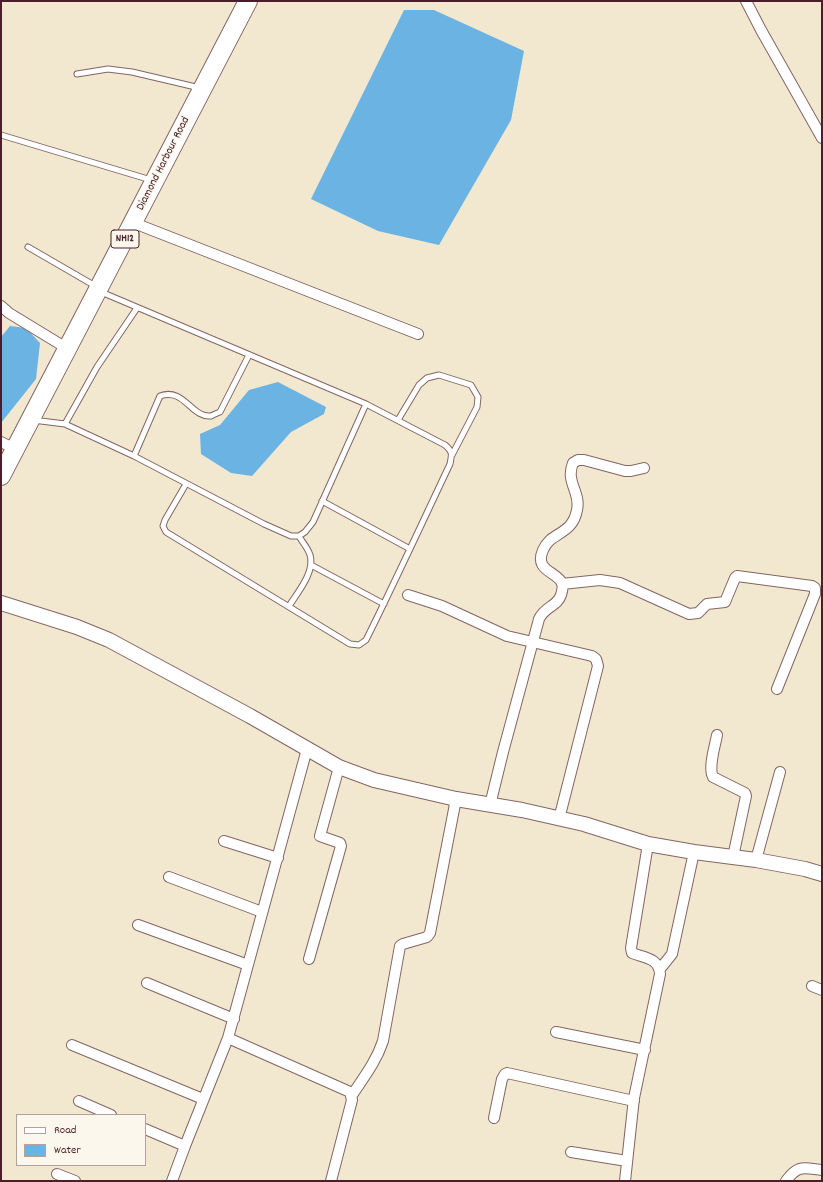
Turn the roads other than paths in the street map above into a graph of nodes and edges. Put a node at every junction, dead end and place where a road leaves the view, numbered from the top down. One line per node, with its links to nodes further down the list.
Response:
1 (248, 1): 4 (highway, Diamond Harbour Road / NH12)
2 (746, 1): 6 (street)
3 (77, 74): 4 (lane)
4 (203, 88): 7 (highway, Diamond Harbour Road / NH12)
5 (1, 135): 7 (lane)
6 (822, 138)
7 (156, 181): 8 (highway, Diamond Harbour Road / NH12)
8 (134, 223): 10 (highway, Diamond Harbour Road / NH12); 13 (street)
9 (28, 247): 10 (lane)
10 (98, 289): 12 (lane); 14 (highway, Diamond Harbour Road / NH12)
11 (1, 306): 14 (street)
12 (137, 308): 15 (lane); 19 (lane)
13 (418, 334)
14 (68, 349): 17 (highway, Diamond Harbour Road / NH12)
15 (249, 355): 16 (lane); 22 (lane)
16 (366, 404): 18 (lane); 26 (lane)
17 (31, 420): 19 (lane); 20 (highway, Diamond Harbour Road / NH12)
18 (398, 420): 21 (lane); 21 (lane)
19 (65, 424): 22 (lane)
20 (8, 445): 24 (highway, Diamond Harbour Road / NH12)
21 (452, 455): 28 (lane)
22 (134, 456): 25 (lane)
23 (644, 468): 30 (street)
24 (1, 476)
25 (186, 484): 27 (lane); 34 (lane)
26 (322, 501): 27 (lane); 28 (lane)
27 (299, 536): 29 (lane)
28 (410, 549): 33 (lane)
29 (311, 565): 33 (lane); 34 (lane)
30 (562, 584): 35 (street); 36 (street)
31 (408, 595): 35 (street)
32 (1, 602): 38 (main road)
33 (384, 604): 34 (lane)
34 (289, 606)
35 (532, 641): 42 (street); 43 (street)
36 (777, 689)
37 (716, 735): 47 (street)
38 (307, 749): 39 (main road); 48 (street)
39 (339, 767): 41 (main road); 54 (street)
40 (780, 772): 49 (street)
41 (456, 798): 42 (main road); 65 (street)
42 (490, 805): 43 (main road)
43 (559, 819): 45 (main road)
44 (224, 841): 48 (street)
45 (648, 844): 46 (main road); 56 (street)
46 (694, 852): 47 (main road); 56 (street)
47 (733, 857): 49 (main road)
48 (278, 858): 52 (street)
49 (756, 860): 50 (main road)
50 (822, 874)
51 (169, 877): 52 (street)
52 (262, 912): 55 (street)
53 (138, 925): 55 (street)
54 (309, 959)
55 (248, 965): 60 (street)
56 (660, 969): 64 (street)
57 (147, 983): 60 (street)
58 (812, 986): 59 (street)
59 (822, 990)
60 (234, 1019): 62 (street)
61 (556, 1032): 64 (street)
62 (228, 1038): 65 (street); 66 (street)
63 (72, 1045): 66 (street)
64 (645, 1050): 68 (street)
65 (352, 1095): 79 (street)
66 (204, 1099): 72 (street)
67 (79, 1101): 69 (street)
68 (634, 1101): 70 (street); 74 (street)
69 (109, 1114)
70 (494, 1118)
71 (146, 1130): 72 (street)
72 (185, 1146): 78 (street)
73 (571, 1152): 74 (street)
74 (627, 1161): 80 (street)
75 (822, 1170): 81 (street)
76 (57, 1174): 77 (street)
77 (75, 1181)
78 (172, 1181)
79 (331, 1181)
80 (625, 1181)
81 (786, 1181)

